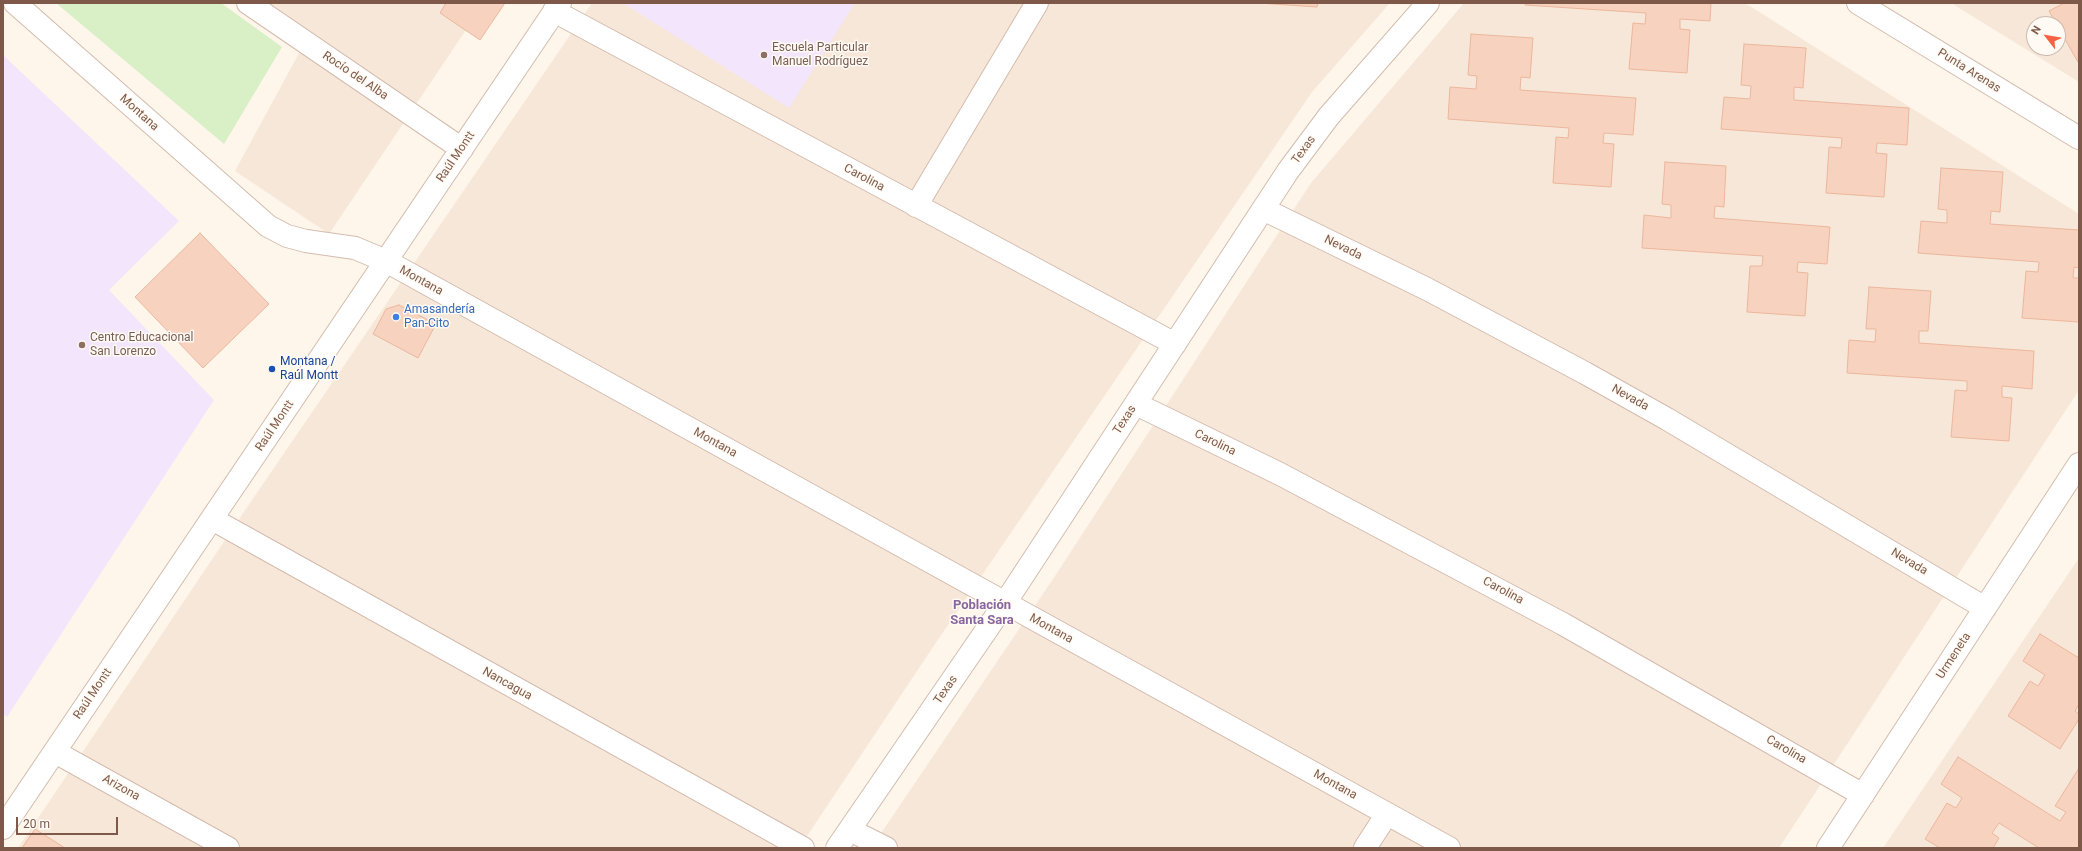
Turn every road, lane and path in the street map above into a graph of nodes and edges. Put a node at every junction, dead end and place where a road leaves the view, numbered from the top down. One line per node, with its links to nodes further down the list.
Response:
1 (15, 3): 11 (street, Montana)
2 (248, 3): 8 (street, Rocío del Alba)
3 (1037, 3): 9 (street)
4 (1428, 3): 10 (street, Texas)
5 (1858, 3): 7 (street, Punta Arenas)
6 (557, 7): 8 (street, Raúl Montt); 9 (street, Carolina)
7 (2079, 138)
8 (462, 149): 11 (street, Raúl Montt)
9 (916, 206): 12 (street, Carolina)
10 (1263, 209): 12 (street, Texas); 17 (street, Nevada)
11 (386, 261): 15 (street, Raúl Montt); 16 (street, Montana)
12 (1175, 344): 13 (street, Texas)
13 (1136, 404): 16 (street, Texas); 19 (street, Carolina)
14 (2079, 464): 17 (street, Urmeneta)
15 (212, 519): 18 (street, Raúl Montt); 24 (street, Nancagua)
16 (1005, 603): 20 (street, Montana); 22 (street, Texas)
17 (1985, 608): 19 (street, Urmeneta)
18 (55, 752): 21 (street, Raúl Montt); 23 (street, Arizona)
19 (1863, 795): 29 (street, Urmeneta)
20 (1387, 814): 27 (street); 28 (street, Montana)
21 (3, 828)
22 (850, 830): 25 (street, Texas); 26 (street)
23 (228, 848)
24 (803, 848)
25 (837, 848)
26 (886, 848)
27 (1365, 848)
28 (1449, 848)
29 (1828, 848)

